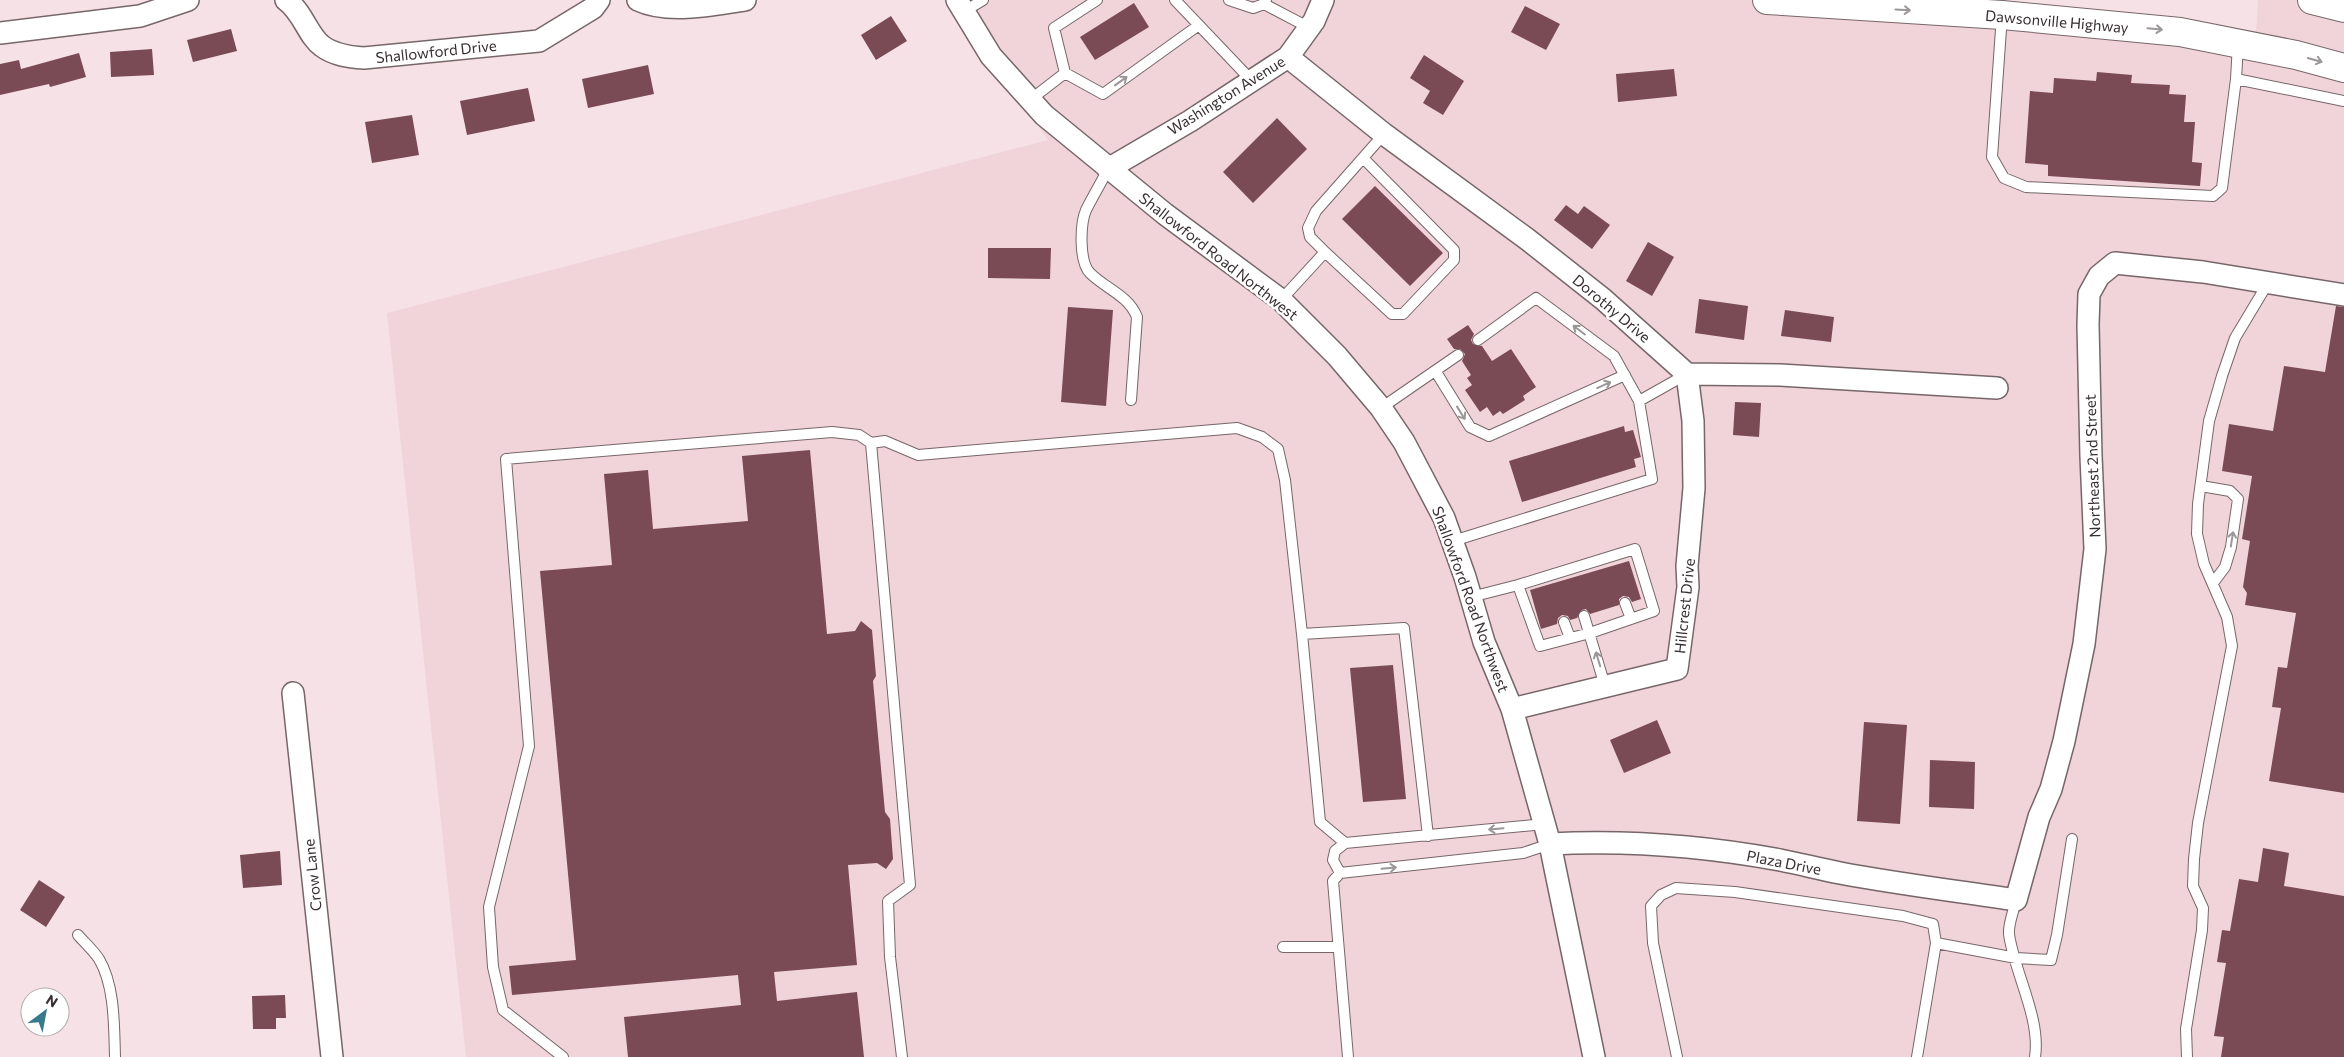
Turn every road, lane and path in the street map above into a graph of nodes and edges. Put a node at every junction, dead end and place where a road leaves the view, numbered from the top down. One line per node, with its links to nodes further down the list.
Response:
1 (188, 0): 19 (street)
2 (286, 0): 3 (street, Shallowford Drive)
3 (599, 0)
4 (638, 0): 5 (street)
5 (745, 0)
6 (983, 0): 14 (lane)
7 (1097, 0): 23 (lane)
8 (1175, 0): 17 (lane)
9 (1229, 0): 13 (lane)
10 (1323, 0): 18 (street, Washington Avenue)
11 (1767, 0): 15 (main road, Dawsonville Highway, one-way to 15)
12 (2312, 0): 16 (main road)
13 (1265, 2): 18 (lane)
14 (960, 6): 26 (street, Shallowford Road Northwest)
15 (2000, 8): 20 (main road, Dawsonville Highway, one-way to 20); 25 (lane)
16 (2344, 8)
17 (1199, 25): 23 (lane, one-way to 17); 24 (lane)
18 (1308, 27): 21 (street, Washington Avenue)
19 (0, 33)
20 (2238, 43): 22 (main road, Dawsonville Highway, one-way to 22); 25 (lane)
21 (1288, 57): 24 (street, Washington Avenue); 28 (street, Dorothy Drive)
22 (2344, 68)
23 (1065, 73): 26 (lane)
24 (1252, 80): 30 (street, Washington Avenue)
25 (2236, 80): 27 (lane)
26 (1030, 100): 30 (street, Shallowford Road Northwest)
27 (2344, 101)
28 (1384, 134): 29 (lane); 38 (street, Dorothy Drive)
29 (1363, 158): 31 (lane); 31 (lane)
30 (1108, 169): 34 (street, Shallowford Road Northwest); 41 (lane)
31 (1325, 252): 34 (lane)
32 (2269, 282): 33 (street, Northeast 2nd Street); 45 (lane); 65 (street, Northeast 2nd Street)
33 (2344, 295)
34 (1280, 300): 43 (street, Shallowford Road Northwest)
35 (1478, 340): 39 (lane, one-way to 35)
36 (1458, 355): 37 (lane)
37 (1436, 372): 39 (lane, one-way to 39); 43 (lane)
38 (1688, 374): 40 (street); 42 (lane); 57 (street, Hillcrest Drive)
39 (1625, 375): 42 (lane)
40 (1997, 388)
41 (1131, 400)
42 (1639, 401): 46 (lane)
43 (1381, 408): 46 (street, Shallowford Road Northwest)
44 (871, 443): 55 (lane); 73 (lane); 74 (lane)
45 (2201, 486): 47 (lane); 47 (lane, one-way to 45)
46 (1453, 541): 49 (street, Shallowford Road Northwest)
47 (2213, 582): 80 (lane)
48 (1518, 585): 49 (lane); 52 (lane); 56 (lane)
49 (1471, 597): 59 (street, Shallowford Road Northwest)
50 (1625, 604): 52 (lane)
51 (1584, 616): 54 (lane)
52 (1631, 619): 54 (lane)
53 (1564, 622): 56 (lane)
54 (1590, 633): 56 (lane); 57 (lane, one-way to 54)
55 (1302, 634): 61 (lane); 63 (lane)
56 (1570, 638)
57 (1605, 686): 59 (street, Hillcrest Drive)
58 (292, 693): 72 (street, Crow Lane)
59 (1512, 709): 60 (street, Shallowford Road Northwest)
60 (1547, 834): 61 (lane, one-way to 61); 64 (lane, one-way to 60); 65 (street, Plaza Drive); 76 (street, Shallowford Road Northwest)
61 (1428, 836): 63 (lane)
62 (2072, 839): 70 (lane)
63 (1345, 843): 64 (lane)
64 (1340, 873): 69 (lane)
65 (2016, 900): 70 (lane)
66 (78, 936): 71 (lane)
67 (1936, 943): 70 (lane); 77 (lane); 78 (lane)
68 (1283, 947): 69 (lane)
69 (1338, 947): 75 (lane)
70 (2016, 958): 79 (lane)
71 (115, 1057)
72 (332, 1057)
73 (563, 1057)
74 (902, 1057)
75 (1348, 1057)
76 (1594, 1057)
77 (1677, 1057)
78 (1917, 1057)
79 (2035, 1057)
80 (2187, 1057)

